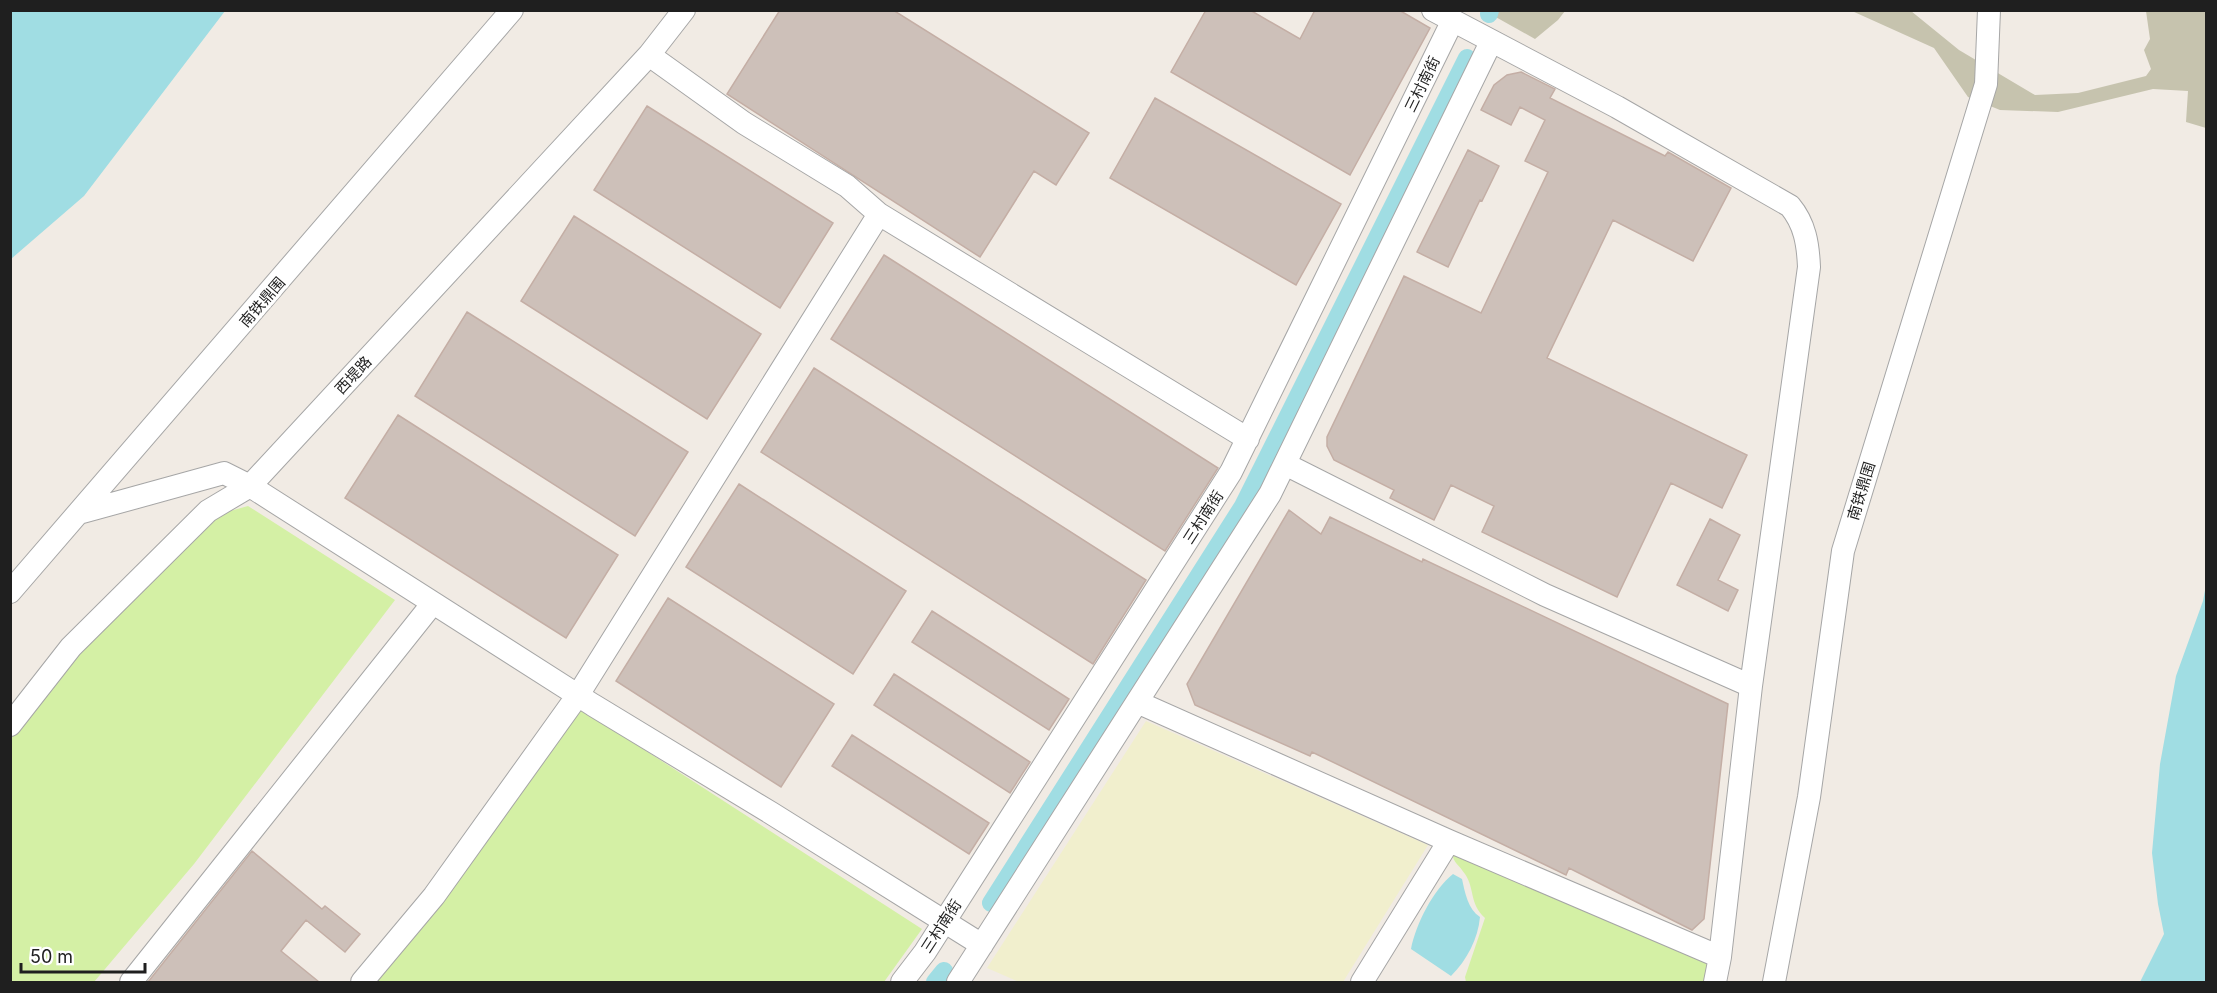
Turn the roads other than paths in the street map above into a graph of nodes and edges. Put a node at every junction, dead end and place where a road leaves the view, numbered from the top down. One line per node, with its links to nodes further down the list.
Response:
1 (512, 10): 12 (street, 南铁鼎围)
2 (684, 10): 7 (street, 西堤路)
3 (1432, 10): 5 (street)
4 (1989, 10): 29 (street, 南铁鼎围)
5 (1452, 22): 6 (street); 9 (street, 三村南街)
6 (1491, 42): 10 (street); 15 (street)
7 (649, 55): 8 (street); 11 (street, 西堤路)
8 (879, 214): 9 (street); 16 (street)
9 (1248, 439): 20 (street, 三村南街)
10 (1285, 464): 15 (street); 17 (street)
11 (250, 486): 12 (street); 14 (street); 18 (street, 西堤路)
12 (80, 513): 13 (street, 南铁鼎围)
13 (10, 592)
14 (433, 603): 16 (street); 23 (street)
15 (1751, 686): 22 (street)
16 (578, 694): 20 (street); 24 (street)
17 (1137, 702): 19 (street); 21 (street)
18 (10, 726)
19 (1449, 841): 22 (street); 27 (street)
20 (945, 921): 21 (street); 25 (street, 三村南街)
21 (982, 945): 26 (street)
22 (1720, 957): 28 (street)
23 (131, 982)
24 (362, 982)
25 (902, 982)
26 (958, 982)
27 (1362, 982)
28 (1715, 982)
29 (1774, 982)

